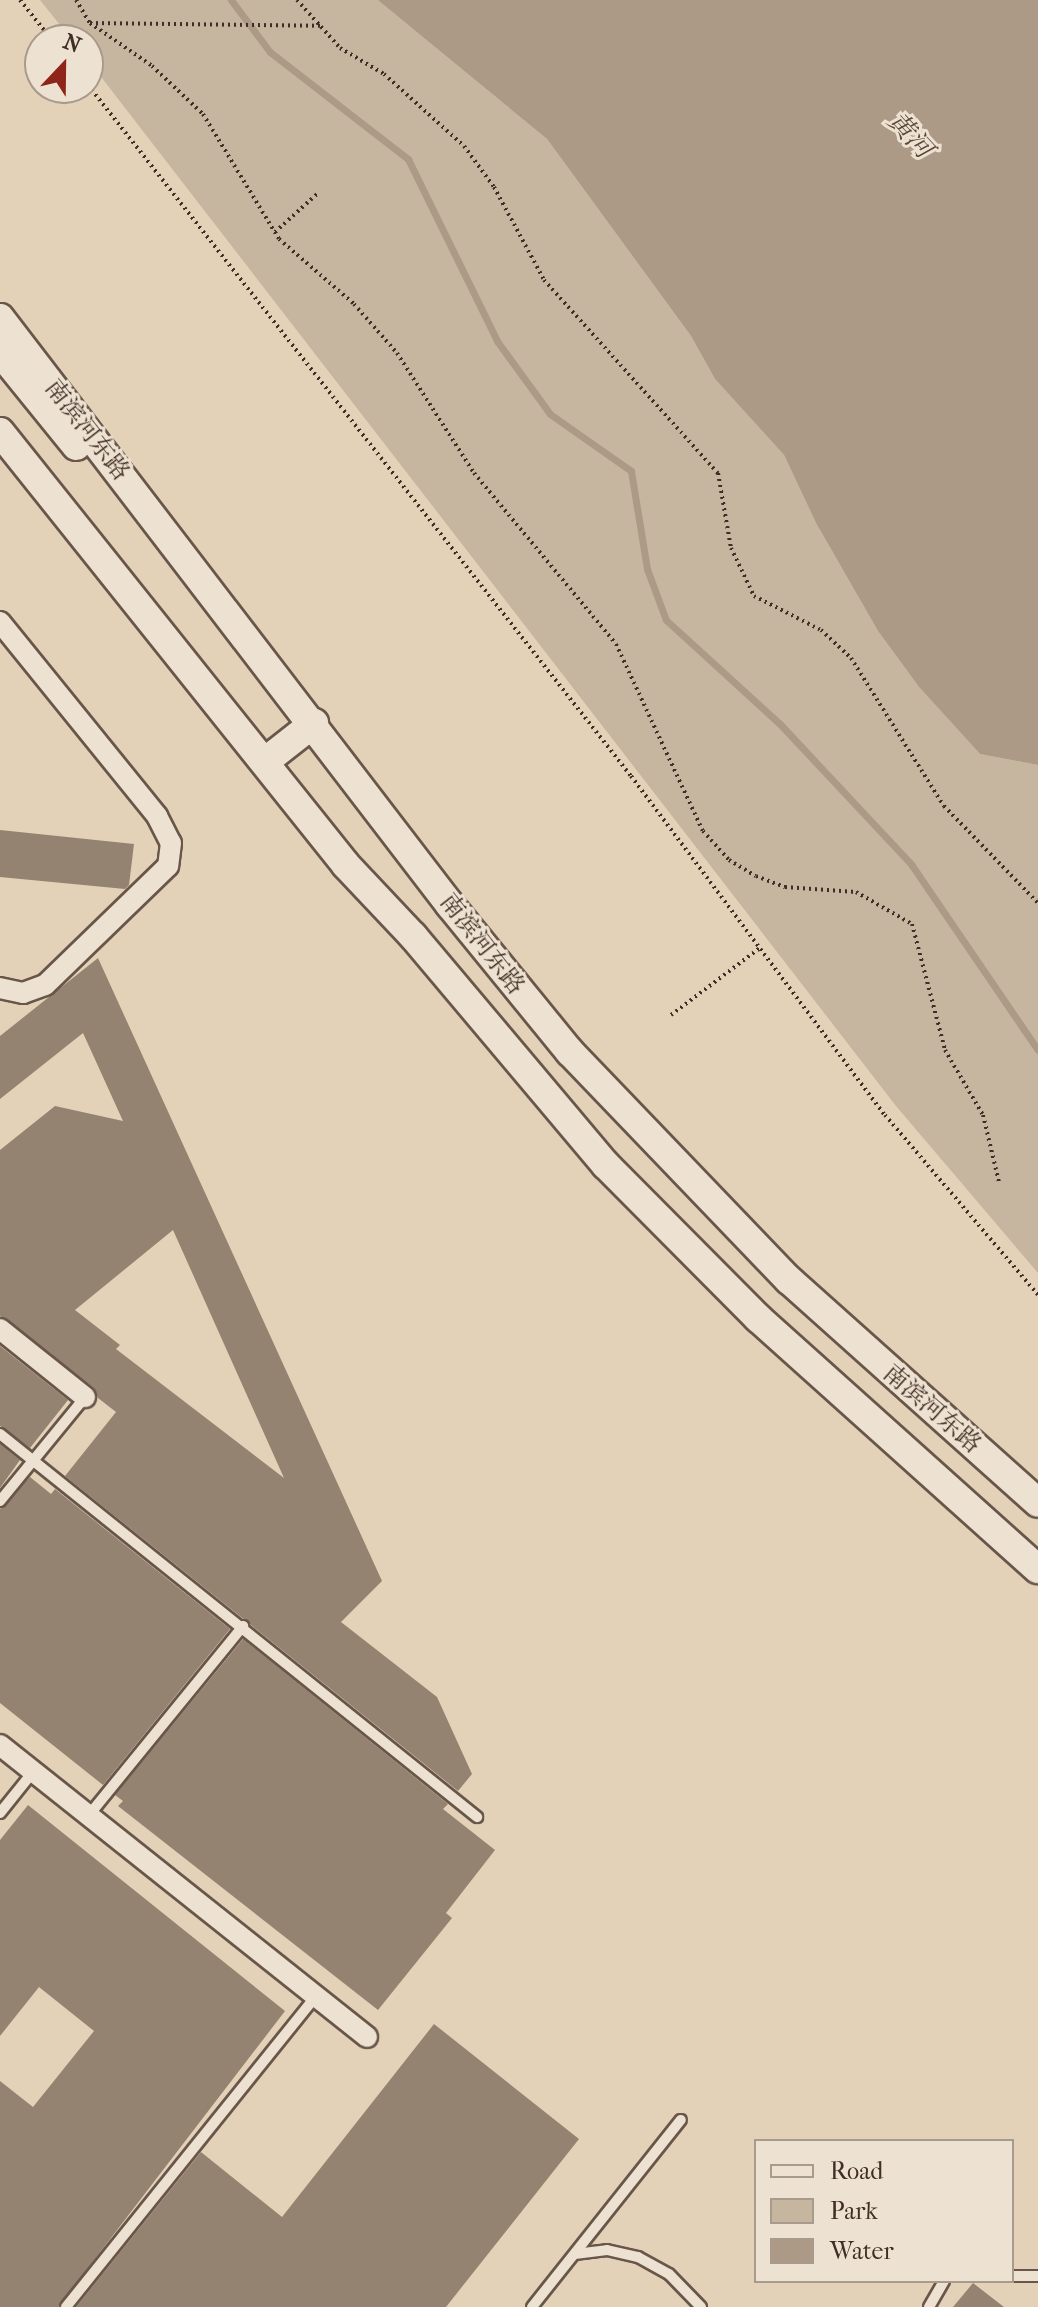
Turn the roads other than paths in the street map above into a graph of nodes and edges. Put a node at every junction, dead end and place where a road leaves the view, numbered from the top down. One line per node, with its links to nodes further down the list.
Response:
1 (0, 318): 4 (main road, 南滨河东路)
2 (0, 352): 4 (main road)
3 (0, 432): 7 (main road, 南滨河东路)
4 (206, 582): 6 (main road, 南滨河东路)
5 (0, 622): 8 (street)
6 (314, 723): 7 (main road); 14 (main road, 南滨河东路)
7 (267, 760): 15 (main road, 南滨河东路)
8 (0, 988)
9 (0, 1329): 10 (street)
10 (85, 1397): 12 (lane)
11 (0, 1434): 12 (lane)
12 (32, 1461): 13 (lane); 16 (lane)
13 (0, 1501)
14 (1038, 1503)
15 (1038, 1569)
16 (243, 1626): 20 (lane); 21 (lane)
17 (0, 1745): 18 (street)
18 (33, 1772): 19 (lane); 20 (street)
19 (0, 1813)
20 (89, 1815): 22 (street)
21 (477, 1817)
22 (316, 1996): 23 (street); 29 (lane)
23 (367, 2037)
24 (681, 2120): 25 (lane)
25 (575, 2254): 30 (lane); 31 (lane)
26 (1014, 2276): 27 (lane)
27 (1038, 2276)
28 (943, 2283): 32 (lane)
29 (66, 2307)
30 (532, 2307)
31 (701, 2307)
32 (929, 2307)

